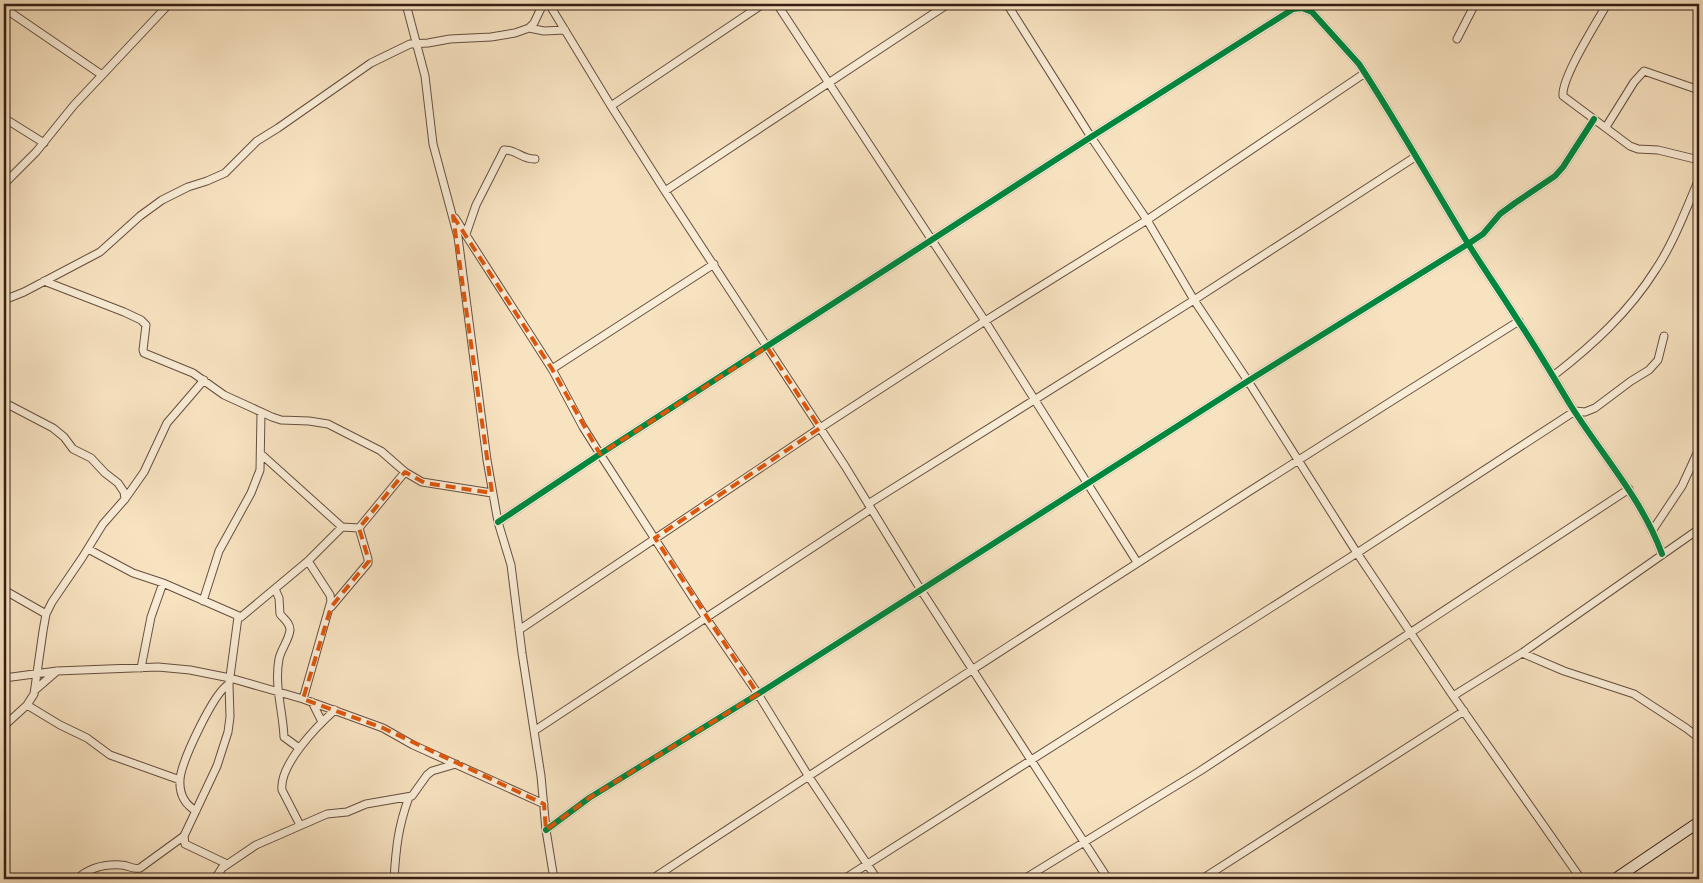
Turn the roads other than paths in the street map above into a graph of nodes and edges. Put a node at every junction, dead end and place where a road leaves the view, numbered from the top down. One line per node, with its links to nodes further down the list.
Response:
1 (169, 4): 20 (street)
2 (406, 4): 18 (street)
3 (543, 4): 15 (street)
4 (549, 4): 16 (street)
5 (763, 4): 23 (street)
6 (777, 4): 21 (street)
7 (948, 4): 21 (street)
8 (1007, 4): 27 (street)
9 (1475, 4): 17 (street)
10 (1607, 4): 25 (street)
11 (1696, 4): 13 (street)
12 (1299, 6): 19 (street); 27 (street)
13 (1699, 6)
14 (4, 8): 20 (street)
15 (529, 28): 16 (street); 18 (street)
16 (565, 30): 23 (street)
17 (1457, 39)
18 (416, 43): 35 (street); 41 (street)
19 (1365, 73): 29 (street); 36 (street)
20 (102, 75): 28 (street)
21 (829, 83): 34 (street); 38 (street)
22 (1699, 90): 26 (street)
23 (611, 106): 34 (street)
24 (4, 118): 28 (street)
25 (1594, 119): 26 (street); 39 (street)
26 (1606, 126): 31 (street)
27 (1091, 137): 36 (street); 38 (street)
28 (44, 143): 33 (street)
29 (1415, 157): 39 (street); 43 (street)
30 (535, 159): 37 (street)
31 (1699, 160)
32 (1699, 179): 49 (street)
33 (4, 184)
34 (665, 190): 40 (street)
35 (453, 216): 37 (street); 64 (street)
36 (1147, 220): 43 (street); 44 (street)
37 (466, 234): 48 (street)
38 (931, 240): 44 (street); 47 (street)
39 (1468, 244): 45 (street); 51 (street)
40 (714, 264): 47 (street); 48 (street)
41 (44, 281): 42 (street); 50 (street)
42 (4, 300)
43 (1194, 300): 51 (street); 52 (street)
44 (985, 321): 52 (street); 56 (street)
45 (1519, 321): 49 (street); 60 (street)
46 (1664, 336): 54 (street)
47 (767, 347): 56 (street); 59 (street)
48 (552, 369): 59 (street)
49 (1553, 376): 54 (street)
50 (204, 380): 55 (street); 65 (street)
51 (1248, 381): 60 (street); 62 (street)
52 (1033, 400): 62 (street); 66 (street)
53 (4, 405): 65 (street)
54 (1575, 411): 63 (street); 74 (street)
55 (261, 412): 58 (street); 61 (street)
56 (820, 428): 66 (street); 72 (street)
57 (1699, 449): 71 (street)
58 (260, 454): 68 (street); 82 (street)
59 (600, 454): 67 (street); 72 (street)
60 (1298, 460): 74 (street); 77 (street)
61 (405, 472): 64 (street); 69 (street)
62 (1087, 484): 77 (street); 81 (street)
63 (1629, 489): 71 (street); 88 (street)
64 (492, 493): 67 (street)
65 (125, 499): 73 (street)
66 (870, 507): 81 (street); 86 (street)
67 (498, 522): 87 (street)
68 (342, 527): 69 (street); 76 (street)
69 (359, 528): 83 (street)
70 (1699, 529): 75 (street)
71 (1652, 531): 75 (street)
72 (655, 538): 86 (street); 87 (street)
73 (88, 549): 78 (street); 84 (street)
74 (1357, 553): 88 (street); 110 (street)
75 (1662, 554): 89 (street)
76 (308, 561): 79 (street); 83 (street)
77 (1137, 562): 91 (street)
78 (164, 584): 82 (street); 90 (street)
79 (275, 589): 85 (street); 97 (street)
80 (4, 590): 84 (street)
81 (921, 590): 91 (street); 98 (street)
82 (203, 601): 85 (street)
83 (331, 607): 100 (street)
84 (46, 614): 93 (street)
85 (238, 617): 95 (street)
86 (706, 618): 98 (street); 107 (street)
87 (519, 630): 107 (street)
88 (1410, 634): 99 (street); 121 (street)
89 (1522, 653): 99 (street); 108 (street)
90 (141, 668): 92 (street); 95 (street)
91 (974, 670): 110 (street); 112 (street)
92 (57, 671): 93 (street); 96 (street)
93 (37, 673): 94 (street); 96 (street)
94 (4, 678)
95 (230, 681): 97 (street); 113 (street); 116 (street)
96 (35, 690): 102 (street)
97 (278, 693): 100 (street); 109 (street)
98 (758, 694): 112 (street); 119 (street)
99 (1453, 696): 104 (street)
100 (303, 699): 101 (street)
101 (312, 702): 103 (street); 105 (street)
102 (27, 705): 106 (street); 113 (street)
103 (335, 710): 105 (street); 111 (street)
104 (1464, 711): 133 (street); 134 (street)
105 (322, 722): 109 (street)
106 (4, 726)
107 (534, 731): 115 (street)
108 (1699, 738)
109 (299, 748): 118 (street)
110 (1031, 761): 121 (street); 123 (street)
111 (456, 764): 114 (street); 115 (street)
112 (809, 777): 123 (street); 128 (street)
113 (180, 780): 116 (street)
114 (409, 797): 118 (street); 126 (street)
115 (544, 804): 119 (street)
116 (196, 811): 120 (street)
117 (1699, 822): 135 (main road)
118 (300, 825): 122 (street)
119 (546, 830): 127 (street)
120 (184, 836): 122 (street); 124 (street)
121 (1085, 841): 131 (street); 132 (street)
122 (228, 864): 125 (street)
123 (868, 864): 129 (street); 130 (street)
124 (77, 879)
125 (215, 879)
126 (394, 879)
127 (554, 879)
128 (652, 879)
129 (844, 879)
130 (877, 879)
131 (1024, 879)
132 (1108, 879)
133 (1202, 879)
134 (1581, 879)
135 (1615, 879)

